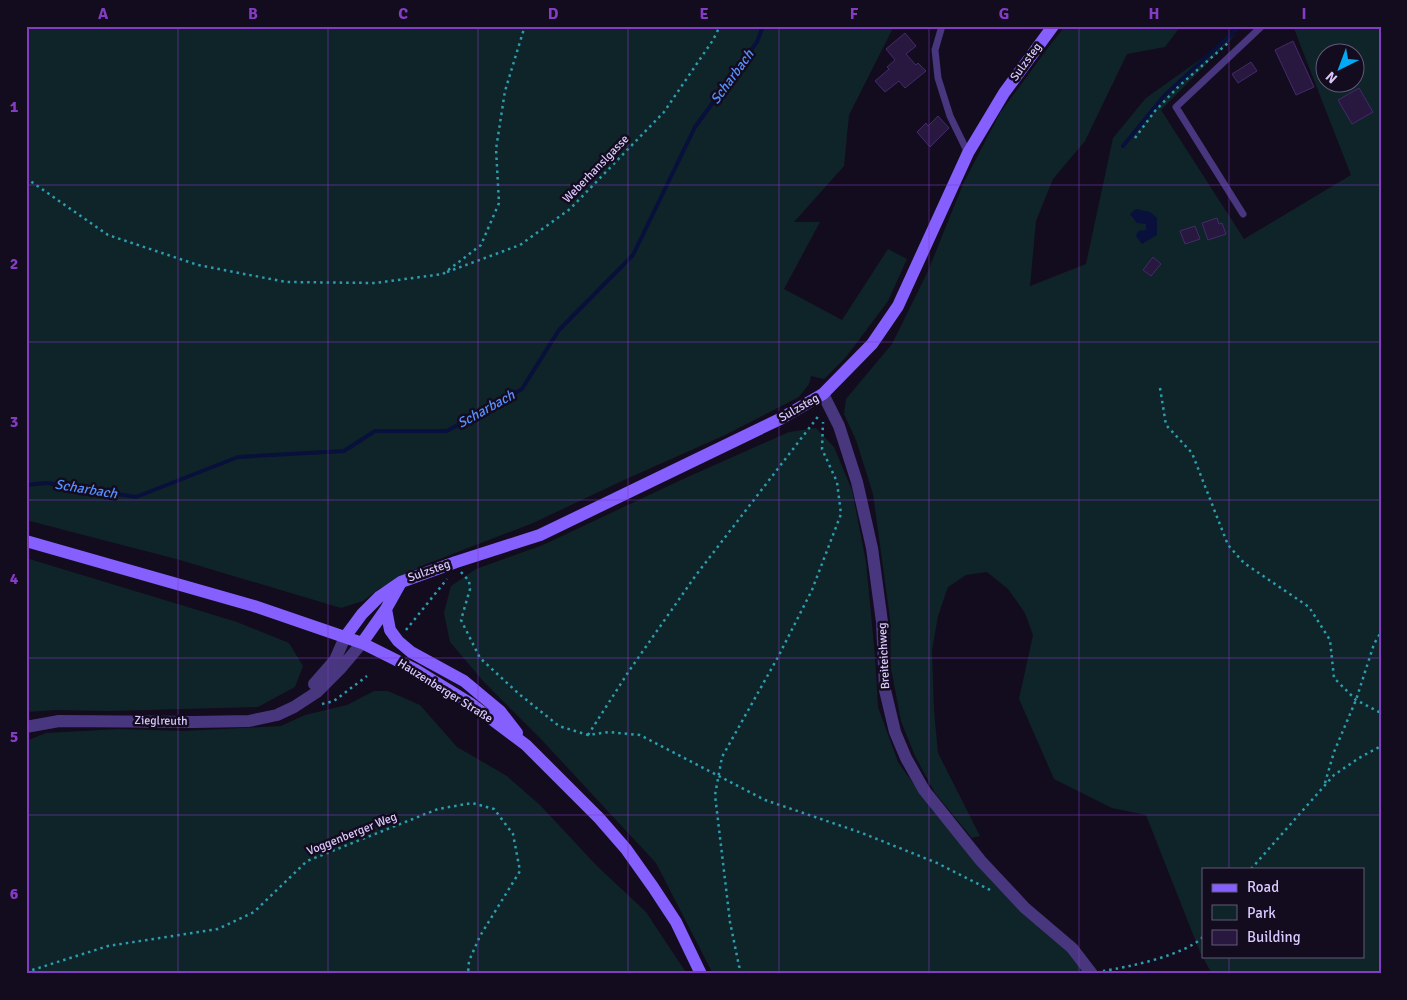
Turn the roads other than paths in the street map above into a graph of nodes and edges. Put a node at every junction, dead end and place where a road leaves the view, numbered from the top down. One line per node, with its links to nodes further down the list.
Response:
1 (942, 26): 4 (lane)
2 (1053, 26): 4 (street, Sulzsteg)
3 (1262, 26): 5 (lane)
4 (968, 153): 6 (street, Sulzsteg)
5 (1243, 214)
6 (823, 394): 8 (street, Sulzsteg); 15 (street, Breiteichweg)
7 (26, 541): 10 (street, Hauzenberger Straße)
8 (401, 582): 9 (street, Sulzsteg); 10 (street, Sulzsteg)
9 (386, 609): 11 (street, Sulzsteg); 14 (street)
10 (345, 637): 11 (street, Hauzenberger Straße); 12 (street, Zieglreuth)
11 (362, 643): 12 (street, Zieglreuth); 14 (street, Hauzenberger Straße)
12 (294, 706): 13 (street, Zieglreuth)
13 (26, 727)
14 (526, 745): 16 (street, Hauzenberger Straße)
15 (1092, 973)
16 (701, 974)

